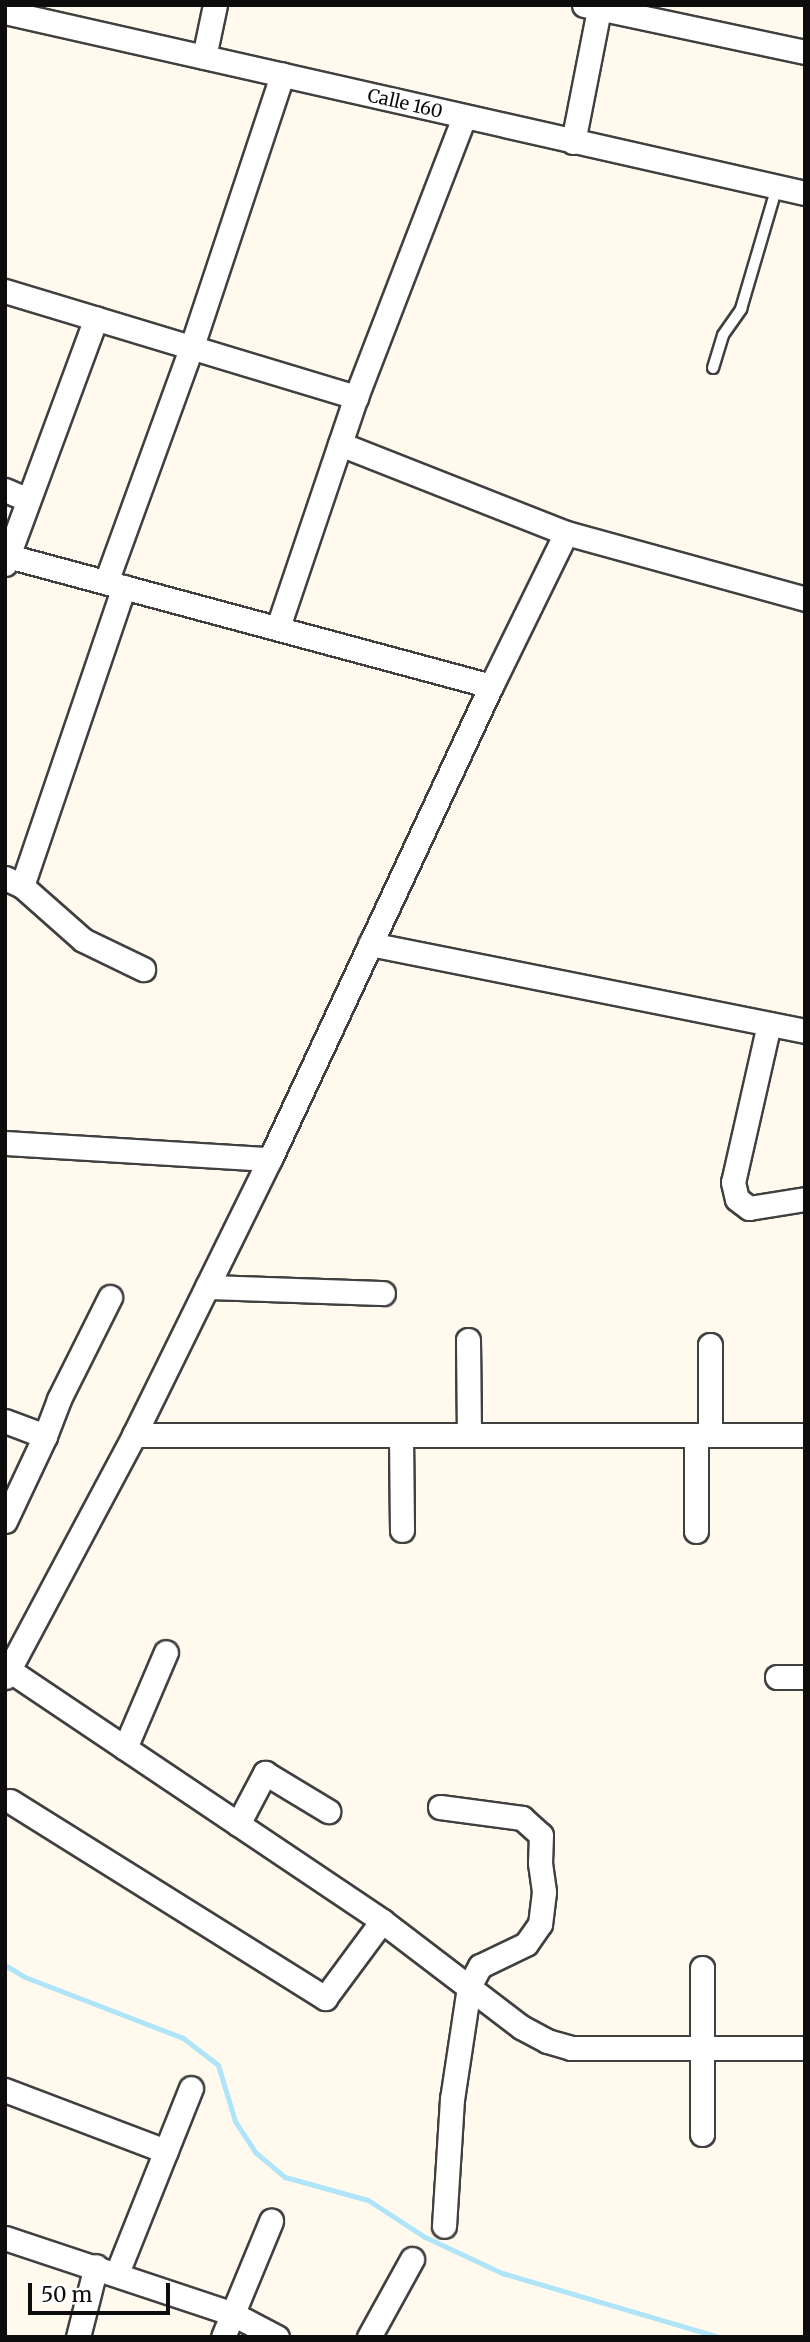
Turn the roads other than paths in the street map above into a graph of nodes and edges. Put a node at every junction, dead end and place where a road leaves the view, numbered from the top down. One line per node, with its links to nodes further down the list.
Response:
1 (215, 5): 6 (street)
2 (591, 7): 3 (street); 9 (street)
3 (651, 11): 5 (street)
4 (5, 12): 6 (street, Calle 160)
5 (805, 51)
6 (204, 57): 7 (street, Calle 160)
7 (282, 75): 8 (street, Calle 160); 14 (street)
8 (464, 117): 9 (street, Calle 160); 16 (street)
9 (573, 142): 10 (street, Calle 160)
10 (777, 187): 11 (street, Calle 160); 15 (lane)
11 (805, 193)
12 (5, 291): 13 (street)
13 (96, 318): 14 (street); 19 (street)
14 (192, 346): 16 (street); 22 (street)
15 (713, 368)
16 (356, 397): 17 (street)
17 (340, 444): 20 (street); 24 (street)
18 (5, 490): 19 (street)
19 (27, 500): 21 (street)
20 (566, 533): 23 (street); 25 (street)
21 (7, 560): 22 (street)
22 (115, 585): 24 (street); 26 (street)
23 (805, 599)
24 (278, 627): 25 (street)
25 (491, 686): 27 (street)
26 (14, 882): 28 (street)
27 (370, 944): 29 (street); 32 (street)
28 (143, 969)
29 (769, 1024): 30 (street); 33 (street)
30 (805, 1031)
31 (5, 1143): 32 (street)
32 (270, 1159): 34 (street)
33 (805, 1199)
34 (207, 1287): 35 (street); 45 (street)
35 (383, 1293)
36 (110, 1297): 44 (street)
37 (468, 1340): 41 (street)
38 (710, 1345): 42 (street)
39 (5, 1421): 44 (street)
40 (401, 1435): 41 (street); 45 (street); 47 (street)
41 (469, 1435): 42 (street)
42 (703, 1435): 43 (street); 48 (street)
43 (805, 1435)
44 (45, 1436): 46 (street)
45 (134, 1436): 50 (street)
46 (5, 1521)
47 (402, 1530)
48 (696, 1531)
49 (166, 1651): 53 (street)
50 (7, 1674): 53 (street)
51 (777, 1676): 52 (street)
52 (805, 1677)
53 (125, 1748): 57 (street)
54 (10, 1801): 58 (street)
55 (440, 1807): 60 (street)
56 (328, 1811): 57 (street)
57 (238, 1824): 58 (street)
58 (382, 1921): 60 (street)
59 (702, 1968): 61 (street)
60 (470, 1987): 61 (street); 68 (street)
61 (702, 2048): 62 (street); 65 (street)
62 (805, 2048)
63 (191, 2088): 66 (street)
64 (5, 2090): 66 (street)
65 (702, 2134)
66 (166, 2151): 71 (street)
67 (271, 2221): 72 (street)
68 (444, 2226)
69 (5, 2238): 71 (street)
70 (412, 2259): 76 (street)
71 (107, 2269): 72 (street); 73 (street)
72 (231, 2313): 74 (street); 75 (street)
73 (78, 2337)
74 (223, 2337)
75 (277, 2337)
76 (369, 2337)

